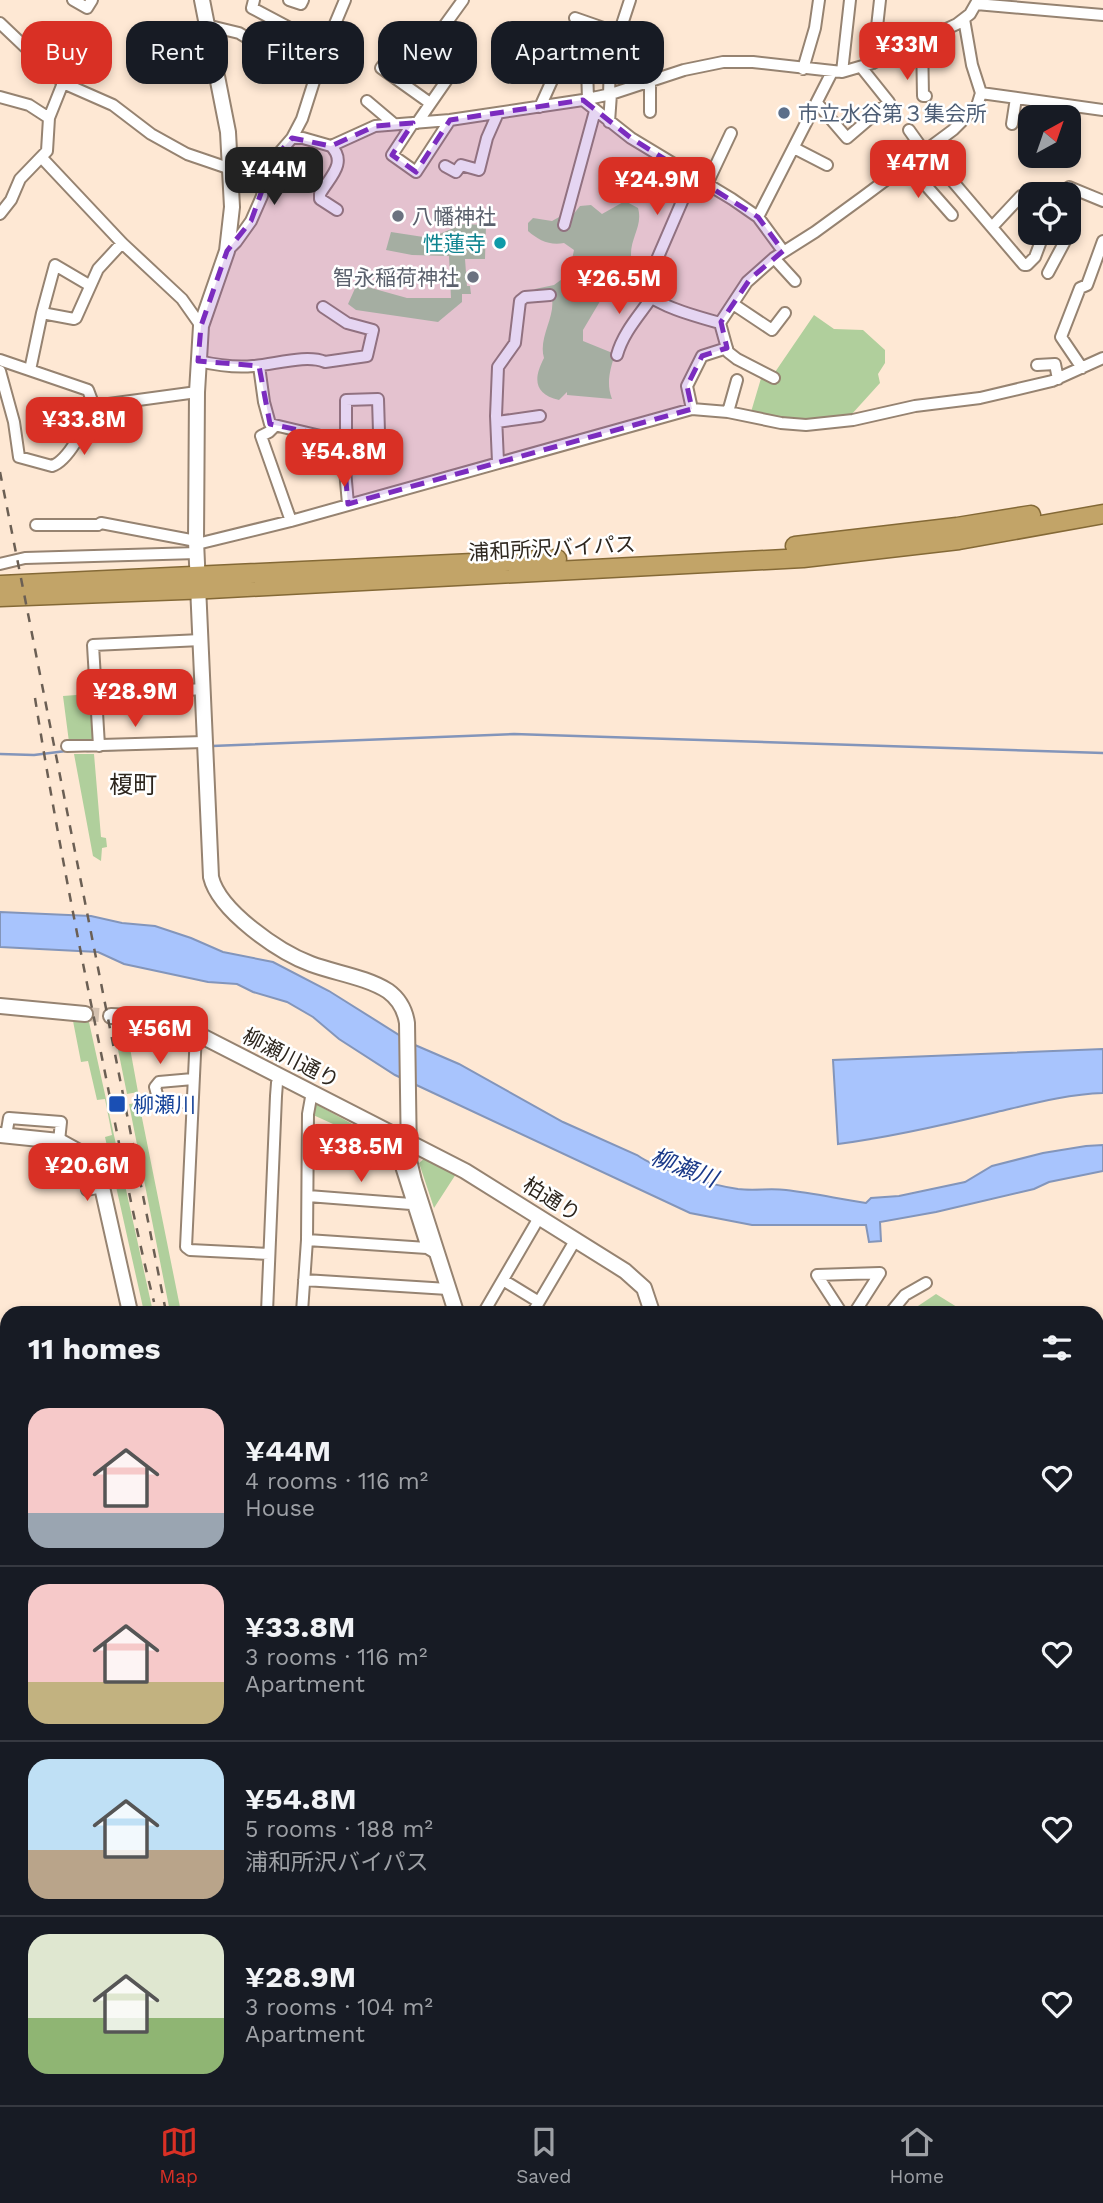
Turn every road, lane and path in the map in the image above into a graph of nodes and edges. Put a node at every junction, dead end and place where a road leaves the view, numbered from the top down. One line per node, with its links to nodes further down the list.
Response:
1 (73, 0): 2 (street)
2 (92, 0)
3 (202, 0): 17 (street)
4 (254, 0): 18 (street)
5 (289, 0): 6 (street)
6 (303, 0)
7 (345, 0): 19 (street)
8 (463, 0): 20 (street)
9 (629, 0): 22 (street)
10 (819, 0): 28 (street)
11 (850, 0): 29 (street)
12 (880, 0): 26 (street)
13 (977, 2): 14 (street); 16 (street)
14 (1103, 15)
15 (575, 18): 21 (street)
16 (964, 19): 24 (street); 40 (street)
17 (205, 21)
18 (273, 21)
19 (336, 21)
20 (448, 21)
21 (584, 21)
22 (622, 21)
23 (0, 23): 25 (street)
24 (922, 38): 26 (street); 42 (street)
25 (21, 43)
26 (873, 63): 27 (street)
27 (861, 67): 29 (street); 48 (street)
28 (803, 69): 29 (street); 30 (street)
29 (837, 72): 48 (street)
30 (664, 76)
31 (63, 84): 54 (street)
32 (65, 84): 70 (street)
33 (219, 84): 70 (street)
34 (314, 84): 62 (street)
35 (403, 84): 47 (street)
36 (444, 84): 47 (street)
37 (610, 84): 41 (street)
38 (641, 84): 41 (street)
39 (650, 84): 52 (street)
40 (981, 93): 44 (street); 65 (street)
41 (610, 94): 45 (street); 56 (street)
42 (926, 96)
43 (0, 97): 54 (street)
44 (1016, 98): 50 (street); 59 (street)
45 (585, 100): 49 (street); 49 (street); 51 (street)
46 (367, 101): 57 (street)
47 (430, 103): 58 (street)
48 (817, 103): 64 (street)
49 (540, 107): 53 (street)
50 (1103, 110)
51 (595, 111): 56 (street); 81 (street)
52 (650, 112)
53 (498, 113): 55 (street); 69 (street)
54 (49, 118): 66 (street)
55 (450, 120): 58 (street); 58 (street)
56 (609, 122): 71 (street)
57 (394, 123): 58 (street); 63 (street)
58 (415, 123)
59 (1012, 124)
60 (909, 130): 65 (street)
61 (731, 133): 73 (street)
62 (292, 138): 63 (street); 72 (street)
63 (331, 146): 77 (street)
64 (794, 148): 68 (street); 80 (street)
65 (925, 150): 67 (street); 82 (street)
66 (43, 158): 78 (street); 84 (street)
67 (907, 164): 79 (street); 88 (street)
68 (827, 165)
69 (446, 166)
70 (231, 171): 72 (street); 87 (street)
71 (693, 176): 73 (street); 94 (street)
72 (265, 178): 87 (street)
73 (707, 184): 80 (street)
74 (1081, 192): 76 (street)
75 (1018, 199): 82 (street)
76 (1103, 201)
77 (337, 210)
78 (0, 214)
79 (952, 215)
80 (758, 217): 88 (street)
81 (564, 225)
82 (992, 227): 85 (street)
83 (1103, 242): 108 (street)
84 (122, 243): 92 (street); 100 (street)
85 (1038, 245)
86 (1063, 245): 89 (street)
87 (227, 251): 100 (street)
88 (778, 255): 91 (street); 95 (street)
89 (1048, 272)
90 (624, 276): 94 (street)
91 (795, 281)
92 (89, 285): 97 (street); 97 (street)
93 (550, 295): 119 (street)
94 (652, 300): 99 (street); 102 (street)
95 (733, 304): 98 (street); 99 (street)
96 (323, 307): 107 (street)
97 (42, 313): 109 (street)
98 (785, 313)
99 (720, 323): 101 (street)
100 (201, 326): 105 (street)
101 (727, 348): 111 (street); 116 (street)
102 (617, 355)
103 (1103, 358): 108 (street)
104 (0, 360): 109 (street)
105 (198, 361): 107 (street); 114 (street)
106 (1037, 365): 112 (street)
107 (259, 366): 120 (street)
108 (1082, 368): 112 (street)
109 (30, 370): 115 (street)
110 (0, 371): 115 (street)
111 (774, 378)
112 (1058, 379): 117 (street)
113 (737, 380): 117 (street)
114 (197, 392): 115 (street); 129 (street)
115 (94, 406)
116 (692, 409): 117 (street); 122 (street)
117 (728, 412)
118 (540, 416): 119 (street)
119 (497, 422): 122 (street)
120 (275, 426): 121 (street); 127 (street)
121 (330, 440): 123 (street); 123 (street)
122 (498, 462): 125 (street)
123 (342, 467): 125 (street)
124 (1103, 502): 131 (highway, 浦和所沢バイパス)
125 (348, 505): 127 (street)
126 (1103, 514): 131 (highway, 浦和所沢バイパス)
127 (291, 521): 129 (street)
128 (36, 525): 129 (street)
129 (197, 546): 130 (street); 131 (street)
130 (0, 564)
131 (198, 582): 132 (highway, 浦和所沢バイパス); 133 (highway, 浦和所沢バイパス); 134 (street)
132 (0, 585)
133 (0, 597)
134 (201, 640): 135 (street); 136 (street)
135 (204, 689): 136 (street); 137 (street)
136 (96, 695): 139 (street)
137 (204, 742): 139 (street); 149 (street)
138 (67, 746): 139 (street)
139 (99, 746)
140 (0, 1006): 141 (street)
141 (85, 1014)
142 (111, 1016): 143 (street, 柳瀬川通り)
143 (196, 1033): 144 (street, 柳瀬川通り); 145 (street)
144 (281, 1076): 146 (street, 柳瀬川通り); 157 (street)
145 (193, 1079): 147 (street); 147 (street)
146 (312, 1092): 149 (street, 柳瀬川通り); 150 (street)
147 (192, 1102): 157 (street)
148 (3, 1136): 162 (street)
149 (408, 1142): 153 (street, 柏通り); 156 (street)
150 (308, 1152): 151 (street); 152 (street)
151 (308, 1196): 152 (street); 155 (street)
152 (411, 1204): 156 (street)
153 (540, 1216): 154 (street, 柏通り); 159 (street)
154 (576, 1239): 168 (street); 169 (street, 柏通り)
155 (307, 1240): 156 (street); 158 (street)
156 (432, 1251): 161 (street)
157 (269, 1254): 163 (street)
158 (304, 1280): 161 (street); 164 (street)
159 (503, 1280): 166 (street); 167 (street)
160 (926, 1283): 172 (street)
161 (448, 1289): 165 (street)
162 (128, 1306)
163 (267, 1306)
164 (302, 1306)
165 (454, 1306)
166 (488, 1306)
167 (535, 1306)
168 (537, 1306)
169 (650, 1306)
170 (837, 1306): 171 (street)
171 (859, 1306)
172 (896, 1306)

